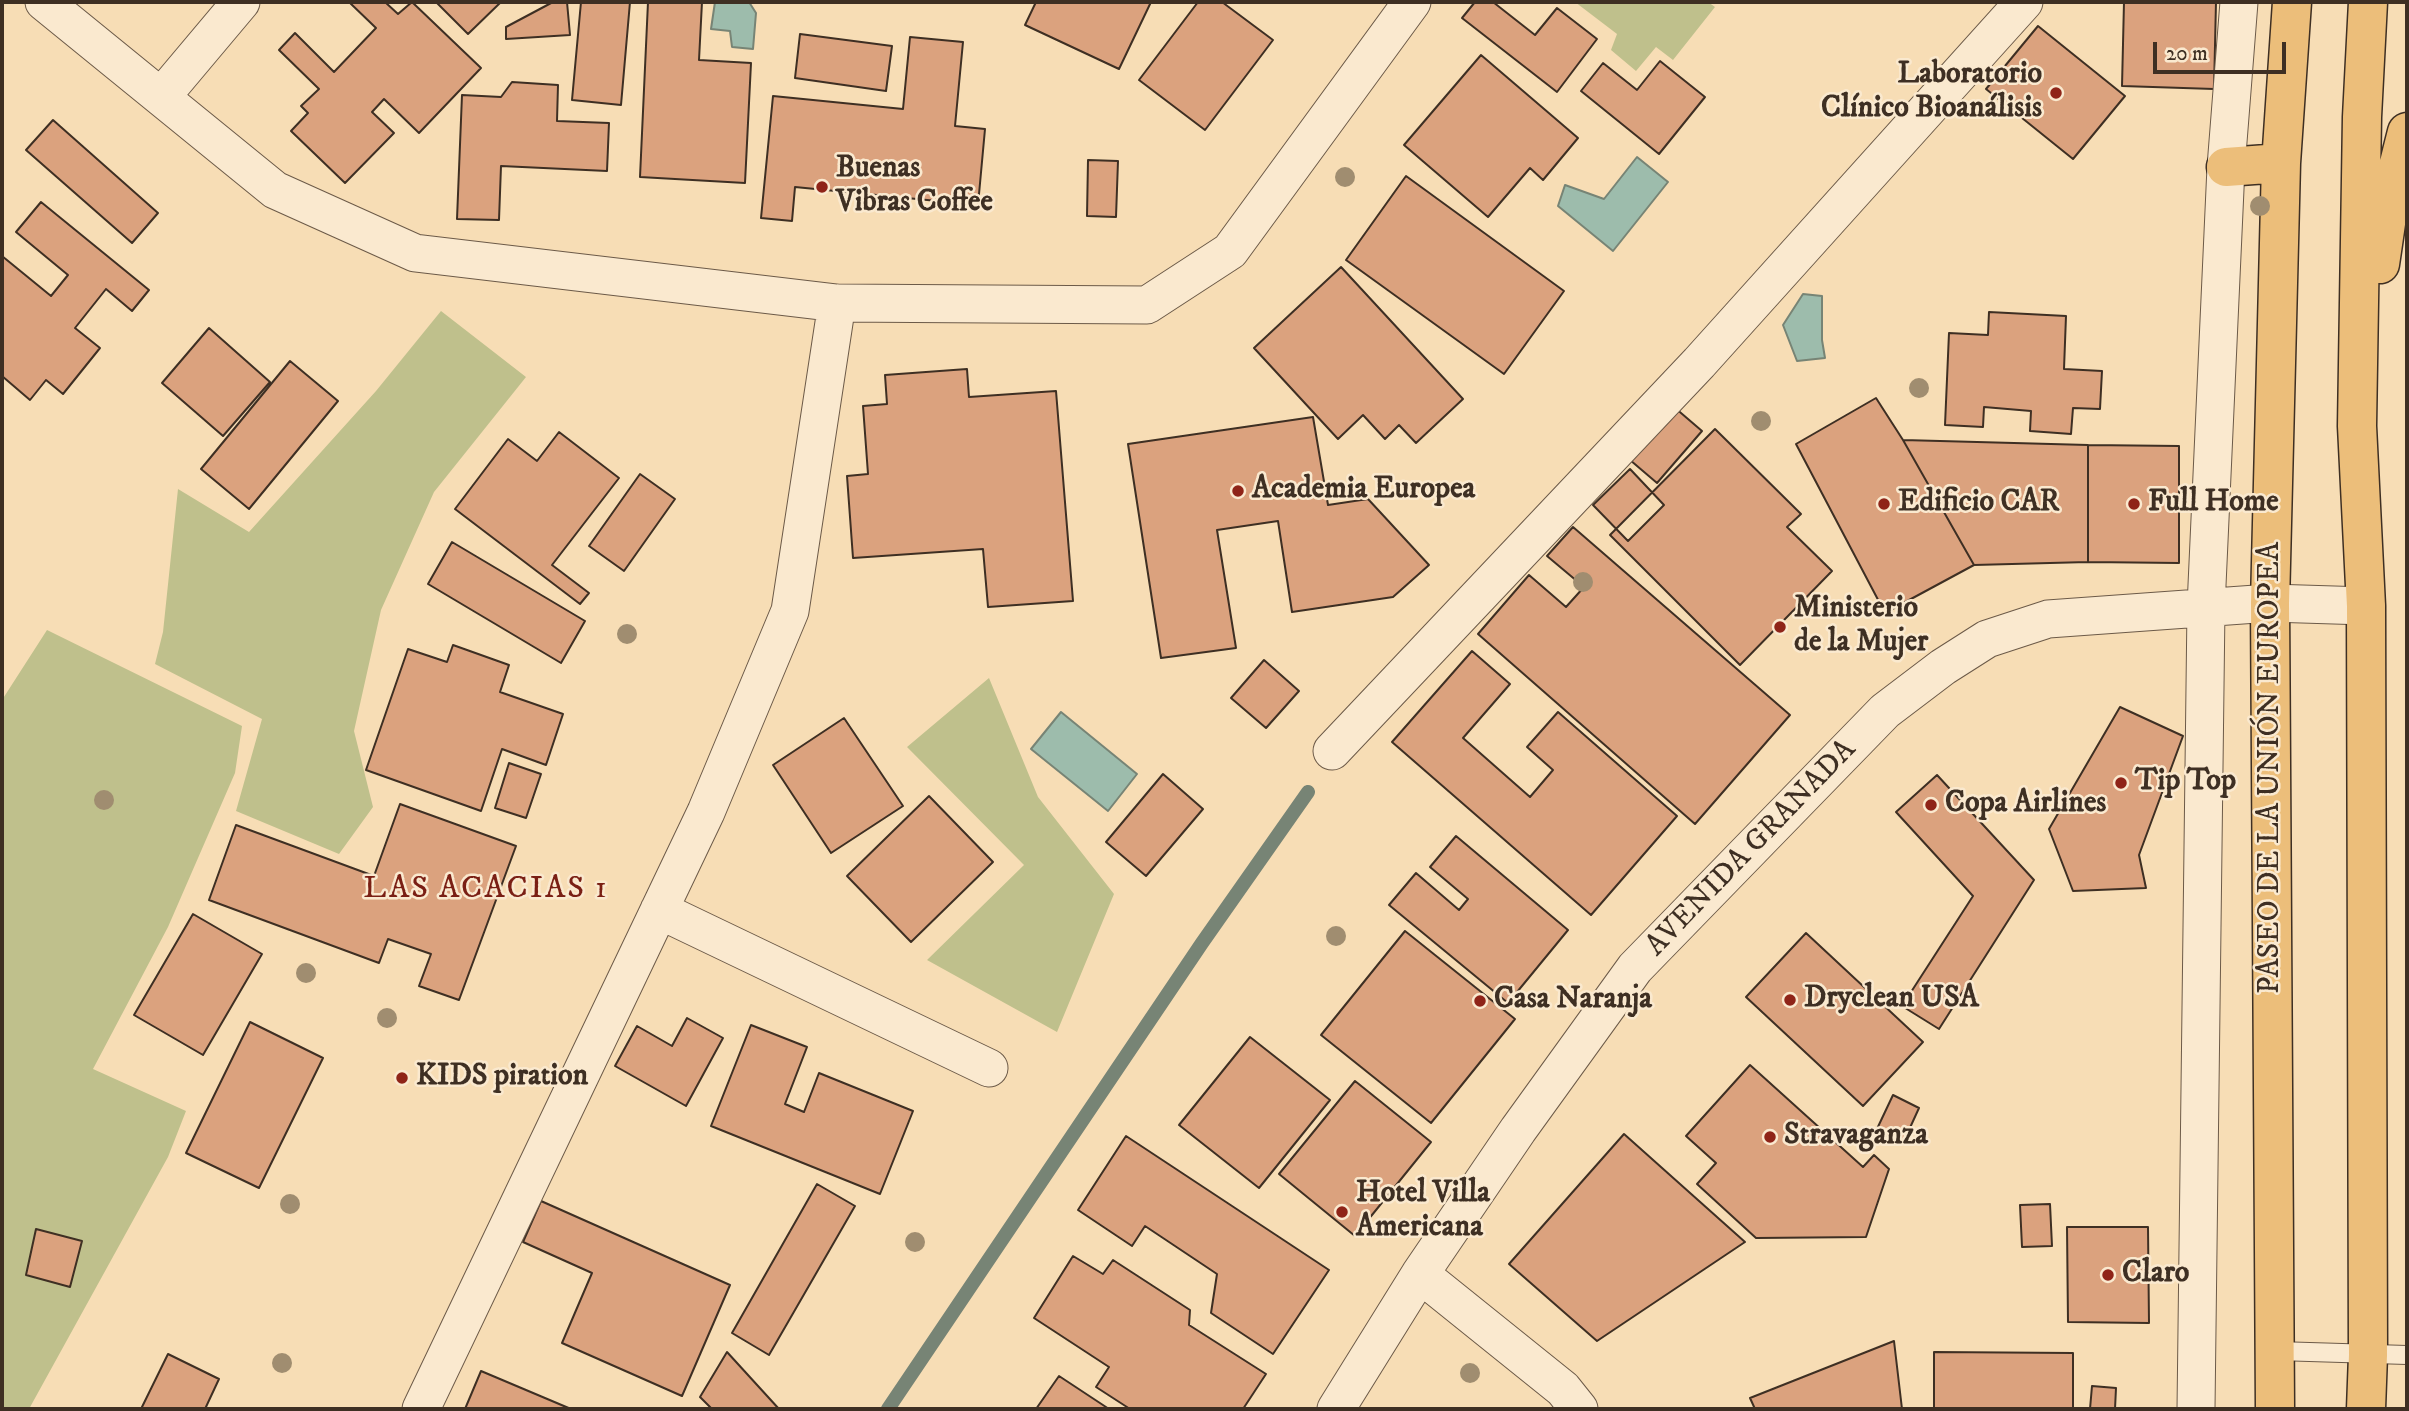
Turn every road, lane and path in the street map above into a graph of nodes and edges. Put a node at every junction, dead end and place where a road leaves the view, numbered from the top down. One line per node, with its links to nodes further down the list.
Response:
1 (44, 2): 8 (street)
2 (241, 2): 8 (street)
3 (1412, 2): 12 (street)
4 (2024, 2): 17 (street)
5 (2239, 2): 11 (street)
6 (2292, 2): 10 (highway, PASEO DE LA UNIÓN EUROPEA)
7 (2368, 2): 13 (highway)
8 (162, 96): 12 (street)
9 (2407, 132): 13 (highway)
10 (2281, 163): 11 (highway); 14 (highway, PASEO DE LA UNIÓN EUROPEA)
11 (2226, 167): 16 (street)
12 (837, 303): 18 (street)
13 (2357, 426): 15 (highway)
14 (2270, 603): 15 (street, AVENIDA GRANADA); 16 (street, AVENIDA GRANADA); 21 (highway, PASEO DE LA UNIÓN EUROPEA)
15 (2366, 606): 22 (highway)
16 (2206, 607): 20 (street, AVENIDA GRANADA); 27 (street)
17 (1332, 751)
18 (659, 910): 19 (street); 24 (street)
19 (989, 1068)
20 (1420, 1274): 25 (street, AVENIDA GRANADA); 26 (street)
21 (2277, 1351): 22 (lane); 28 (highway, PASEO DE LA UNIÓN EUROPEA)
22 (2368, 1355): 23 (lane); 29 (highway)
23 (2407, 1355)
24 (421, 1409)
25 (1336, 1409)
26 (1579, 1409)
27 (2196, 1409)
28 (2276, 1409)
29 (2366, 1409)

